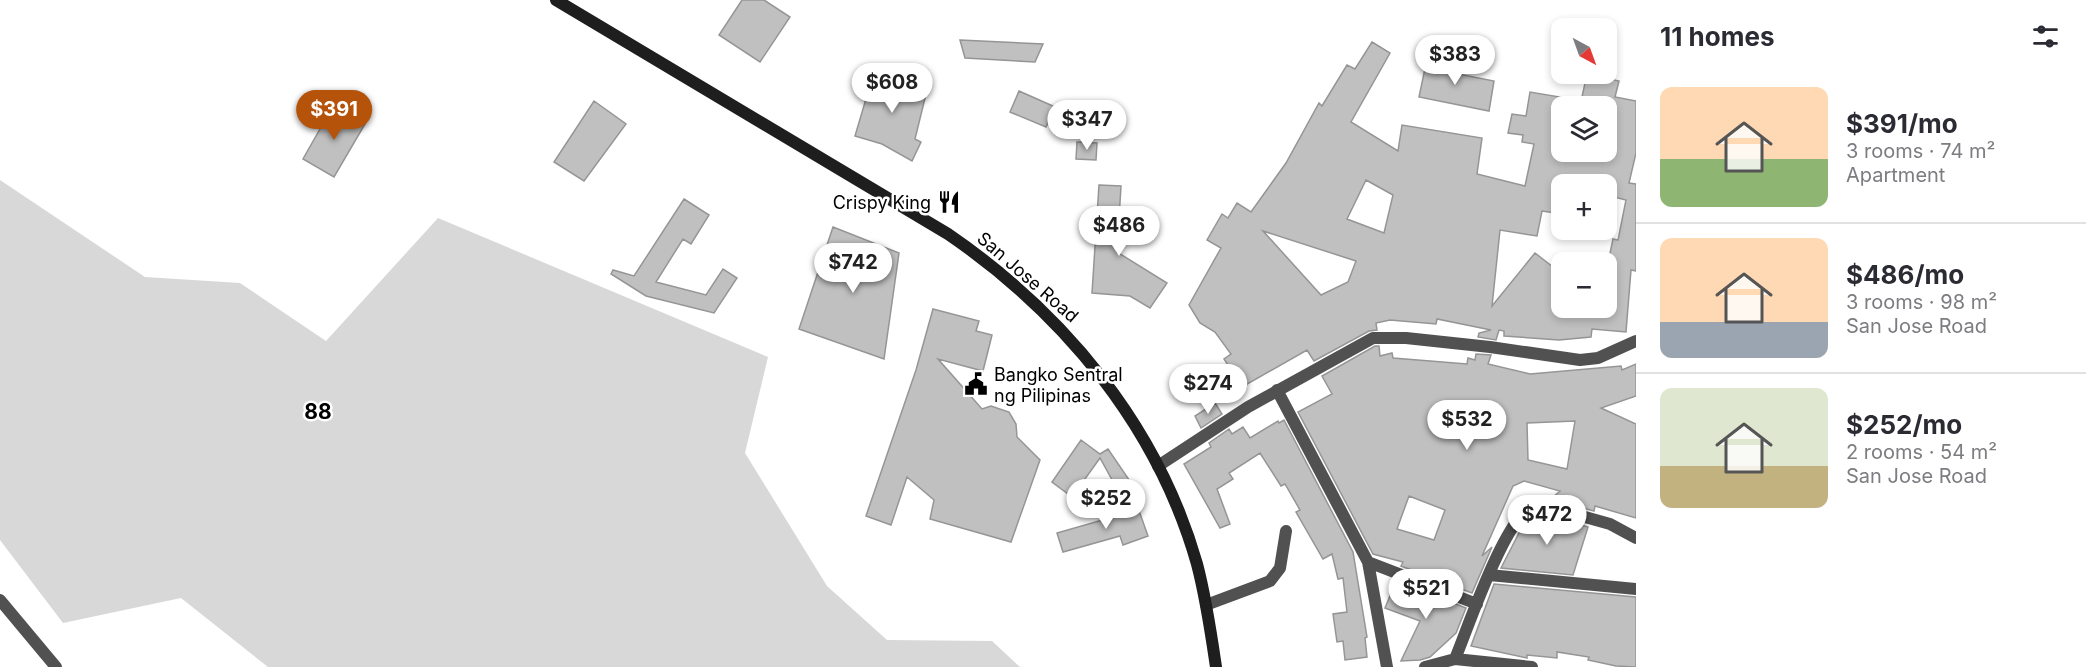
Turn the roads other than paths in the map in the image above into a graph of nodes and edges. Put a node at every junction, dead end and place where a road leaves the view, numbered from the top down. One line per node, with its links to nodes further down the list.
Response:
1 (556, 0): 4 (main road, San Jose Road)
2 (1636, 341): 3 (street)
3 (1277, 390): 4 (street); 7 (street)
4 (1158, 466): 12 (main road, San Jose Road)
5 (1286, 531): 12 (street)
6 (1636, 538): 8 (street)
7 (1368, 562): 11 (street); 16 (street)
8 (1489, 575): 9 (street); 11 (street)
9 (1636, 589)
10 (0, 600): 14 (street)
11 (1477, 604): 13 (street)
12 (1206, 605): 15 (main road, San Jose Road)
13 (1455, 659): 17 (street); 18 (street)
14 (56, 667)
15 (1216, 667)
16 (1387, 667)
17 (1425, 667)
18 (1532, 667)

